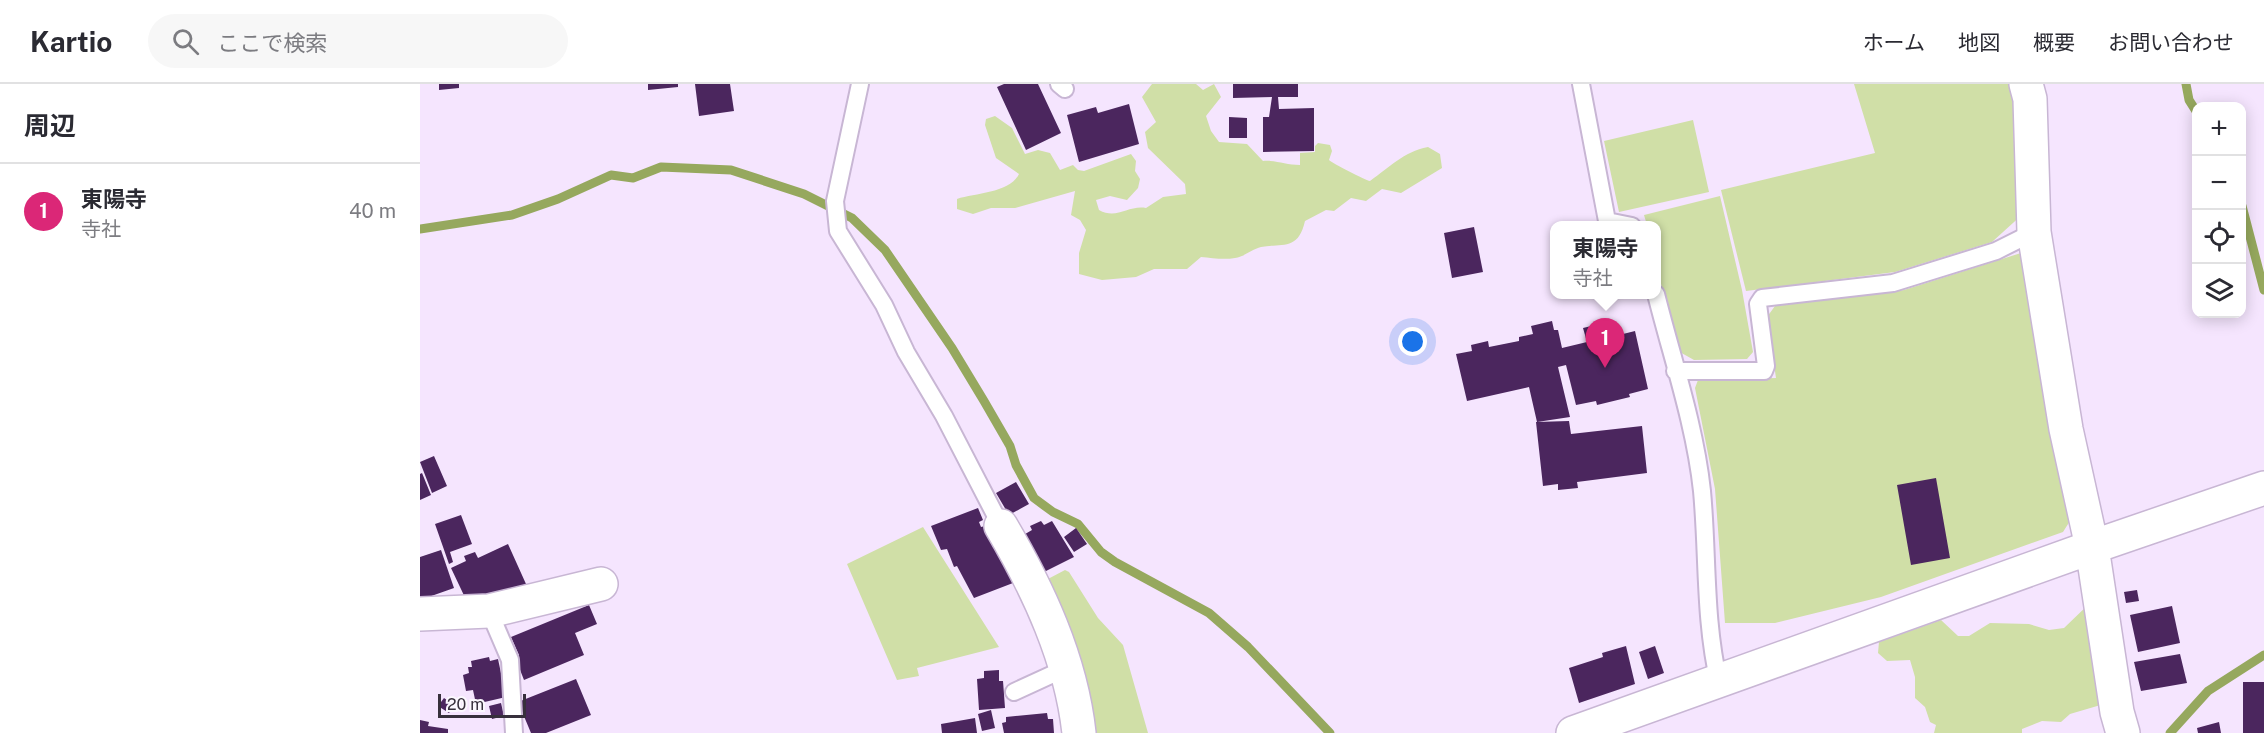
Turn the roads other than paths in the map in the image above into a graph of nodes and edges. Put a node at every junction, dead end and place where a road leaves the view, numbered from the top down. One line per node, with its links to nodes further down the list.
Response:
1 (860, 84): 9 (lane)
2 (1581, 84): 4 (lane)
3 (2026, 84): 5 (street)
4 (1607, 221)
5 (2034, 232): 7 (lane); 10 (street)
6 (1657, 299): 7 (lane)
7 (1675, 370): 15 (lane)
8 (2264, 488): 10 (street)
9 (1001, 526): 14 (street)
10 (2092, 547): 15 (street); 20 (street)
11 (601, 584): 12 (street)
12 (489, 611): 13 (street); 17 (lane)
13 (420, 614)
14 (1064, 669): 16 (lane); 18 (street)
15 (1719, 683): 19 (street)
16 (1014, 692)
17 (514, 733)
18 (1079, 733)
19 (1573, 733)
20 (2123, 733)

